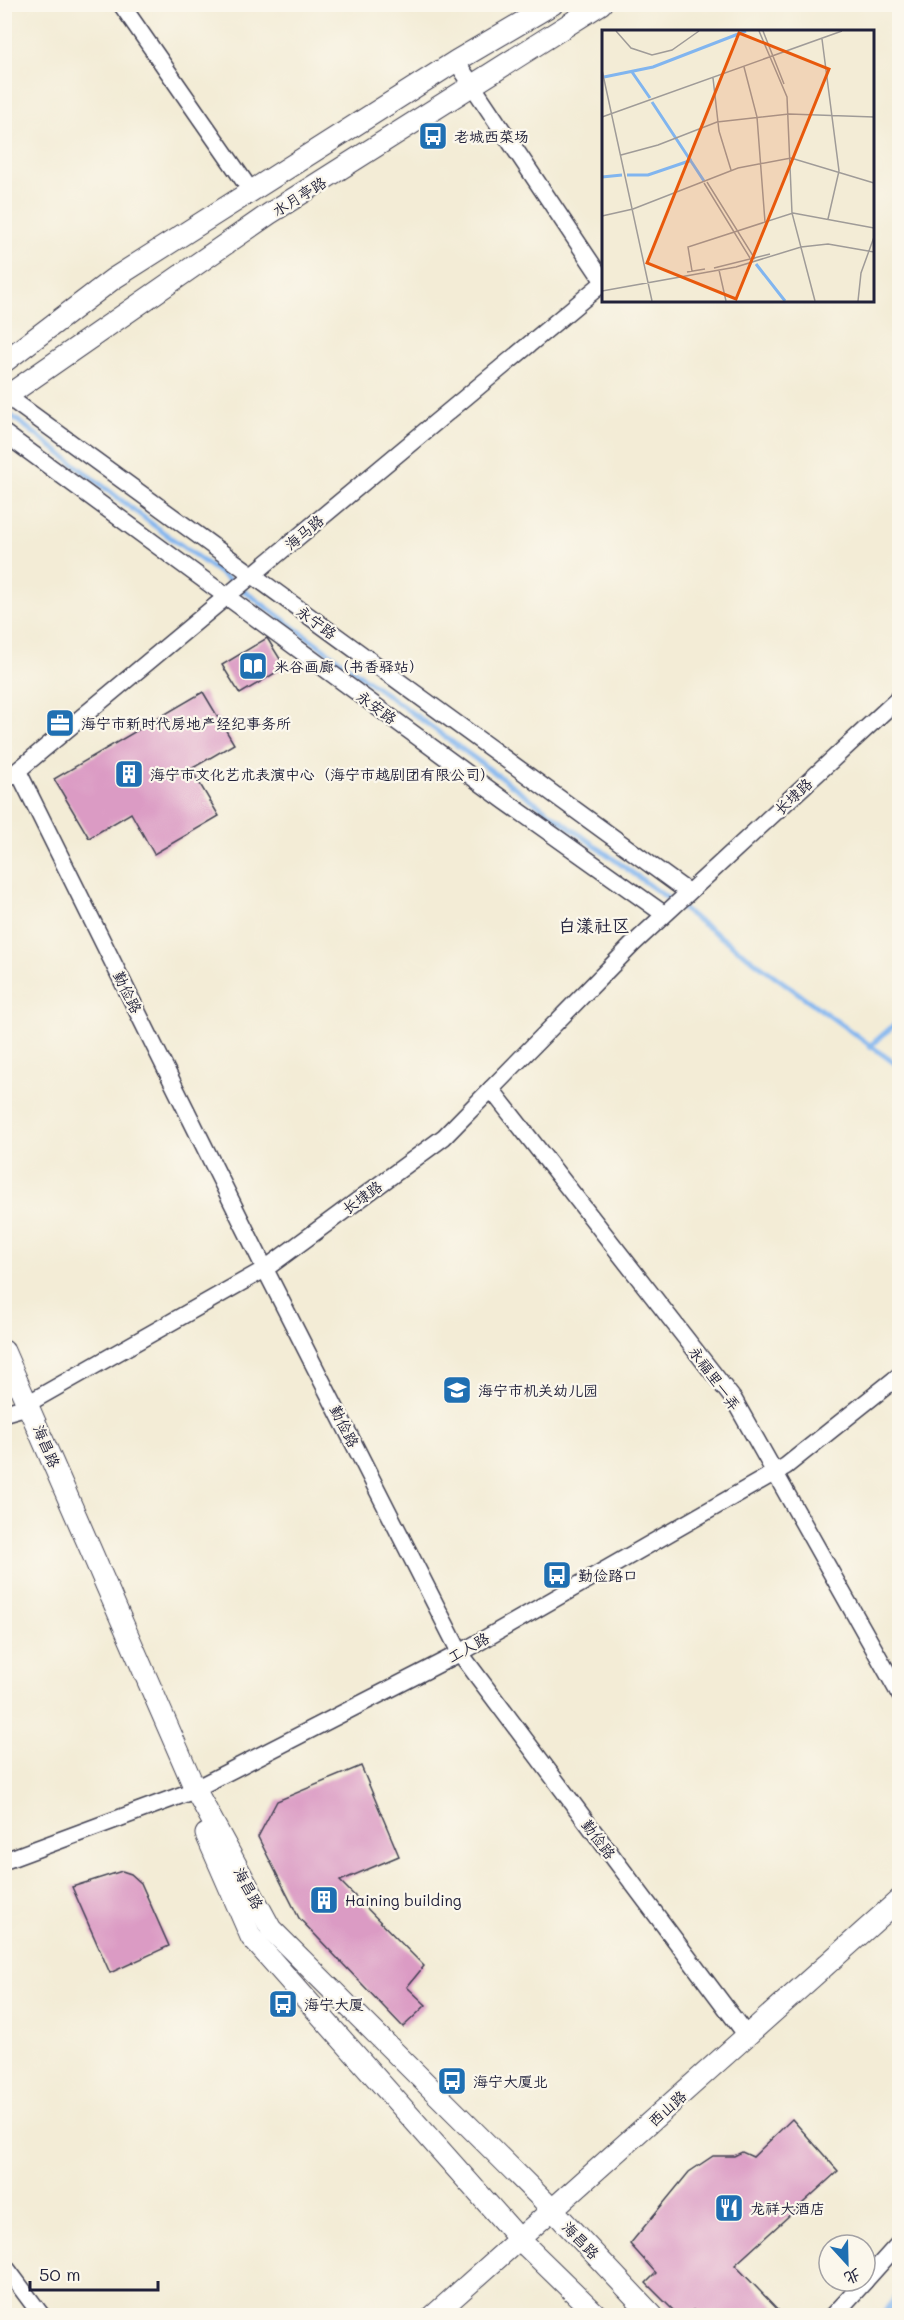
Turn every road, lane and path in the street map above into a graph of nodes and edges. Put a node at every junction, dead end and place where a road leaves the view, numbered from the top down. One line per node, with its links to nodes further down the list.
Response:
1 (121, 4): 6 (street)
2 (553, 4): 4 (main road, 水月亭路)
3 (601, 4): 5 (main road, 水月亭路)
4 (456, 61): 5 (street, 海马路); 6 (main road, 水月亭路)
5 (473, 86): 7 (street, 海马路); 10 (main road, 水月亭路)
6 (251, 191): 9 (main road, 水月亭路)
7 (602, 279)
8 (602, 284): 12 (street, 海马路)
9 (4, 362)
10 (5, 396): 12 (street, 永宁路)
11 (4, 433): 12 (street, 永安路)
12 (239, 586): 14 (street, 海马路); 16 (street, 永宁路); 17 (street, 永安路)
13 (900, 697): 16 (street, 长埭路)
14 (18, 771): 15 (street, 海马路); 19 (street, 勤俭路)
15 (4, 782)
16 (687, 893): 17 (street, 长埭路)
17 (666, 913): 18 (street, 长埭路)
18 (491, 1089): 19 (street, 长埭路); 24 (street, 永福里一弄)
19 (265, 1269): 23 (street, 长埭路); 25 (street, 勤俭路)
20 (4, 1351): 23 (main road, 海昌路)
21 (900, 1375): 24 (street, 工人路)
22 (4, 1378): 23 (main road, 海昌路)
23 (17, 1408): 27 (main road, 海昌路)
24 (774, 1473): 25 (street, 工人路); 26 (street, 永福里一弄)
25 (460, 1653): 27 (street, 工人路); 30 (street, 勤俭路)
26 (900, 1695)
27 (191, 1791): 28 (street, 工人路); 31 (main road, 海昌路); 32 (main road, 海昌路)
28 (4, 1861)
29 (900, 1899): 30 (main road, 西山路)
30 (747, 2036): 31 (main road, 西山路)
31 (553, 2211): 32 (main road, 西山路); 40 (main road, 海昌路)
32 (520, 2240): 38 (main road, 西山路); 39 (main road, 海昌路)
33 (900, 2242): 35 (street)
34 (4, 2265): 37 (street)
35 (877, 2268)
36 (854, 2293): 41 (street)
37 (42, 2316)
38 (433, 2316)
39 (598, 2316)
40 (653, 2316)
41 (833, 2316)

